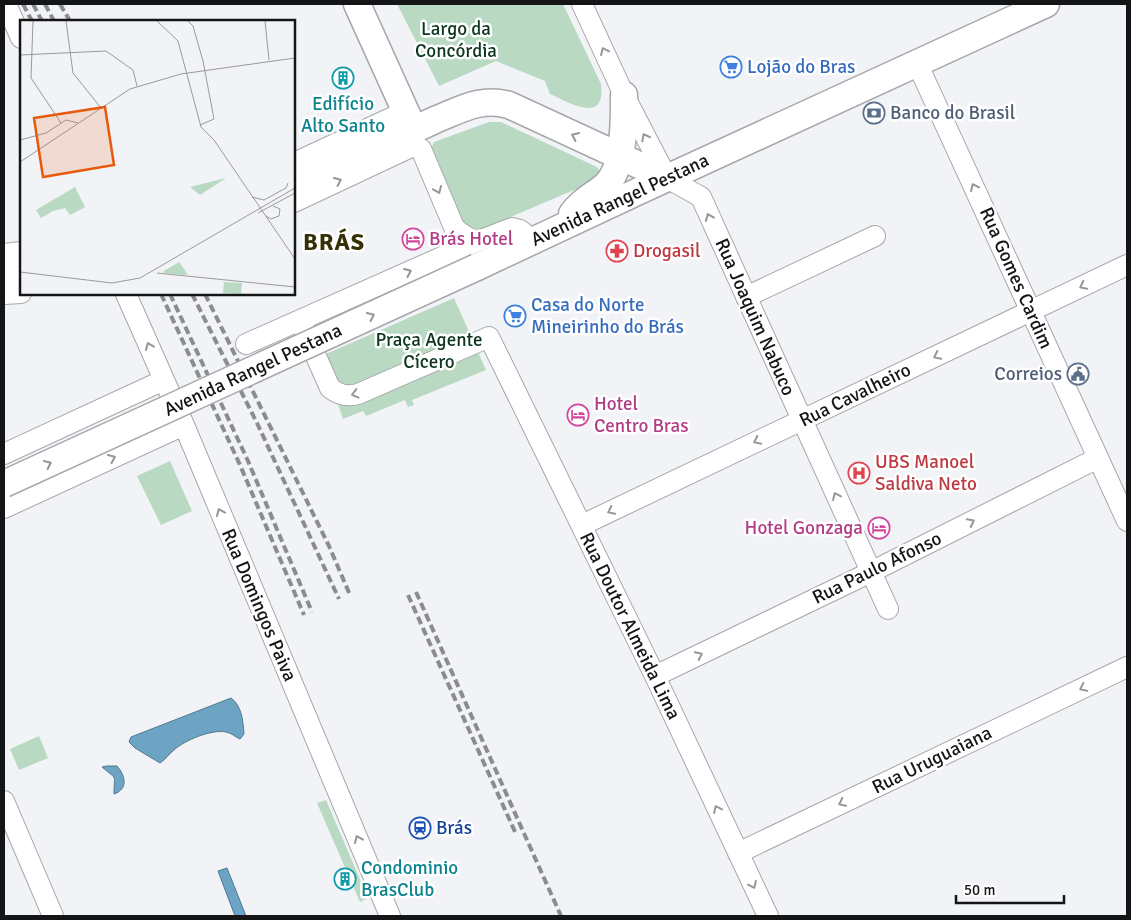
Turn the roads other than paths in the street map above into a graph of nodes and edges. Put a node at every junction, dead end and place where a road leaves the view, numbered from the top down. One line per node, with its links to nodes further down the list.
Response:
1 (6, 4): 5 (street)
2 (357, 4): 8 (main road)
3 (582, 4): 7 (street, one-way to 3)
4 (1046, 4): 6 (main road, Avenida Rangel Pestana)
5 (20, 36)
6 (917, 63): 11 (main road, Avenida Rangel Pestana); 27 (street, Rua Gomes Cardim, one-way to 6)
7 (624, 95): 9 (main road); 11 (street, one-way to 7)
8 (407, 132): 9 (main road, one-way to 8); 10 (street); 12 (main road); 13 (street, one-way to 8); 16 (street, one-way to 16)
9 (620, 156): 11 (main road); 14 (main road)
10 (295, 163)
11 (668, 178): 14 (main road, Avenida Rangel Pestana); 26 (street, Rua Joaquim Nabuco, one-way to 11)
12 (295, 186)
13 (295, 202)
14 (560, 228): 17 (main road, Avenida Rangel Pestana)
15 (876, 236): 26 (street)
16 (478, 241): 17 (street); 28 (street, Avenida Rangel Pestana, one-way to 16)
17 (533, 241): 35 (main road, Avenida Rangel Pestana, one-way to 17, bridge)
18 (20, 252): 19 (street)
19 (4, 254)
20 (1127, 264): 27 (street, Rua Cavalheiro, one-way to 27)
21 (20, 271): 22 (main road)
22 (4, 272)
23 (20, 293): 24 (street)
24 (4, 294)
25 (126, 295): 30 (street, Rua Domingos Paiva, one-way to 25)
26 (746, 297): 31 (street, Rua Joaquim Nabuco)
27 (1031, 310): 31 (street, Rua Cavalheiro, one-way to 31); 34 (street, Rua Gomes Cardim)
28 (300, 320): 29 (street, Avenida Rangel Pestana); 38 (street, Rua Doutor Almeida Lima, one-way to 28)
29 (246, 344)
30 (164, 380): 32 (street, Rua Domingos Paiva); 33 (street, Avenida Rangel Pestana)
31 (801, 420): 38 (street, Rua Cavalheiro, one-way to 38); 39 (street, Rua Joaquim Nabuco, one-way to 31)
32 (184, 425): 36 (street, Avenida Rangel Pestana, one-way to 32); 46 (street, Rua Domingos Paiva, one-way to 32)
33 (4, 454)
34 (1098, 458): 37 (street, Rua Gomes Cardim); 39 (street, Rua Paulo Afonso, one-way to 34)
35 (4, 484)
36 (4, 508)
37 (1127, 521)
38 (582, 525): 42 (street, Rua Doutor Almeida Lima)
39 (871, 572): 40 (street, Rua Joaquim Nabuco); 42 (street, Rua Paulo Afonso, one-way to 39)
40 (888, 609)
41 (1127, 667): 44 (street, Rua Uruguaiana, one-way to 44)
42 (655, 676): 44 (street, Rua Doutor Almeida Lima, one-way to 42)
43 (4, 802): 45 (street)
44 (738, 853): 47 (street, Rua Doutor Almeida Lima, one-way to 47)
45 (53, 916)
46 (390, 916)
47 (768, 916)

